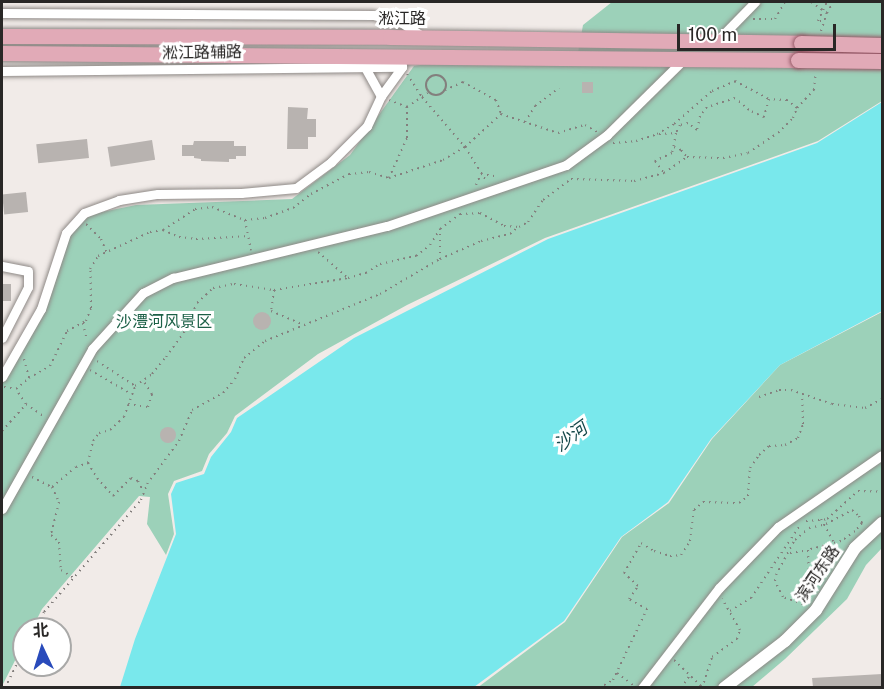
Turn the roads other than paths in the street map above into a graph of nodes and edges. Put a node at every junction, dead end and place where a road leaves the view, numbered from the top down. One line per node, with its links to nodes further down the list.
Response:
1 (755, 2): 5 (street)
2 (2, 13): 4 (street)
3 (2, 36): 4 (main road, 淞江路)
4 (424, 37): 5 (main road, 淞江路)
5 (716, 42): 6 (main road, 淞江路, bridge)
6 (882, 45)
7 (2, 53): 9 (main road)
8 (686, 58): 10 (main road); 11 (main road, bridge); 18 (street)
9 (362, 60): 10 (main road); 12 (street, 淞江路辅路); 13 (street)
10 (401, 61): 13 (street)
11 (882, 61)
12 (2, 71)
13 (381, 96): 16 (street)
14 (2, 266): 15 (street)
15 (2, 338)
16 (2, 377)
17 (882, 455): 20 (street)
18 (2, 509)
19 (882, 523): 21 (street, 滨河东路)
20 (642, 687)
21 (724, 687)

